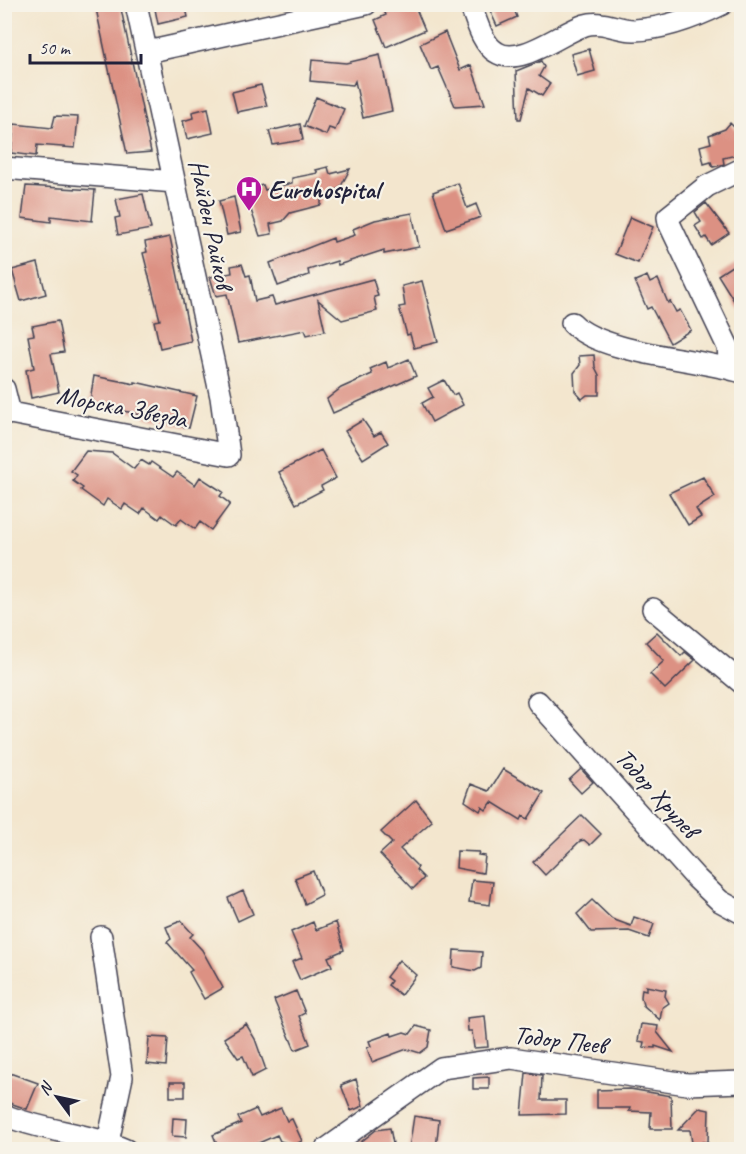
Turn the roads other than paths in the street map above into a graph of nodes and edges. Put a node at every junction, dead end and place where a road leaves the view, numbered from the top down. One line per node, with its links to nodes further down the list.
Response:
1 (136, 4): 5 (street, Найден Райков)
2 (366, 4): 5 (street)
3 (470, 4): 4 (street)
4 (722, 4)
5 (147, 52): 8 (street, Найден Райков)
6 (4, 168): 8 (street)
7 (741, 170): 10 (street)
8 (175, 182): 13 (street, Найден Райков)
9 (572, 323): 10 (street)
10 (736, 370)
11 (4, 389): 12 (street)
12 (7, 414): 13 (street, Морска Звезда)
13 (229, 455)
14 (653, 609): 15 (street)
15 (741, 683)
16 (538, 702): 17 (street, Тодор Хрулев)
17 (741, 913)
18 (101, 937): 21 (street)
19 (741, 1082): 22 (street, Тодор Пеев)
20 (4, 1115): 21 (street)
21 (117, 1146)
22 (326, 1149)

